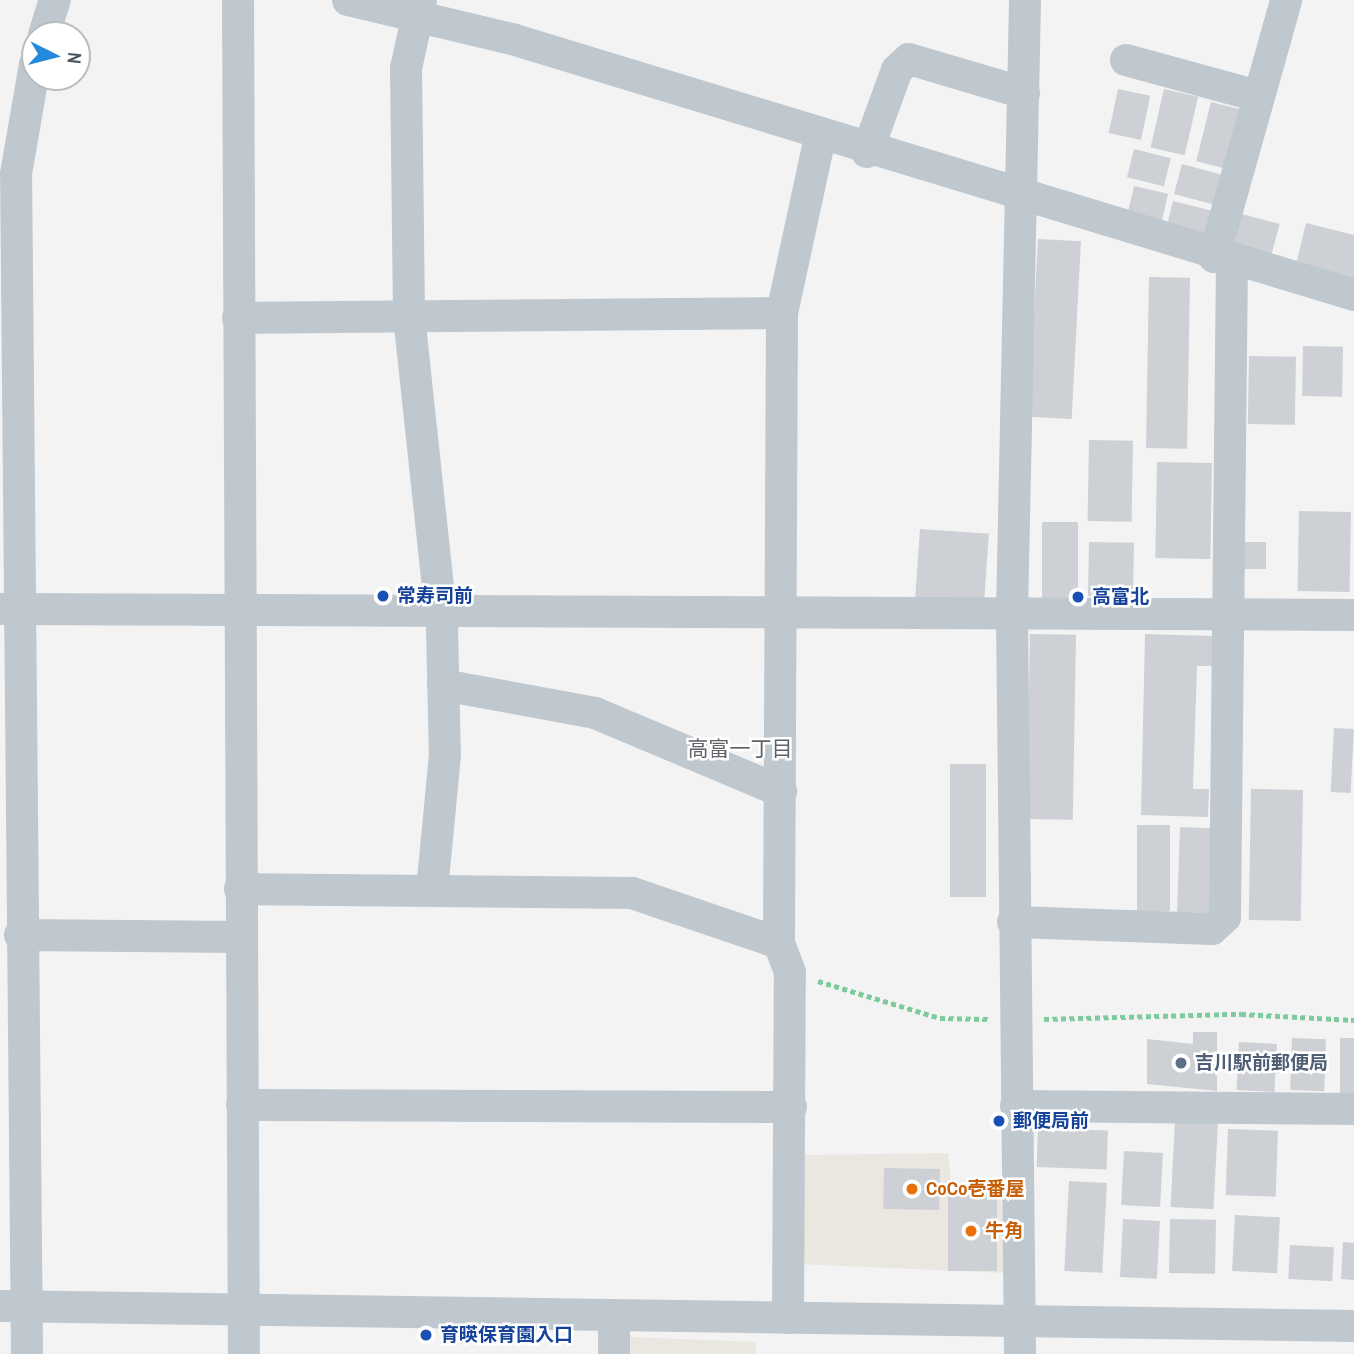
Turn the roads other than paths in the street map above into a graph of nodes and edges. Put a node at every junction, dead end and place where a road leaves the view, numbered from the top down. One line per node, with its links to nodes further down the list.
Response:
1 (55, 0): 7 (street)
2 (238, 0): 20 (street)
3 (348, 0): 6 (street)
4 (1025, 0): 10 (street)
5 (1286, 0): 11 (street)
6 (419, 8): 12 (street); 19 (street)
7 (48, 21)
8 (1126, 60): 11 (street)
9 (28, 91): 14 (street)
10 (1024, 93): 13 (street); 15 (street)
11 (1258, 96): 16 (street)
12 (820, 137): 13 (street); 18 (street)
13 (867, 152): 15 (street)
14 (8, 172): 22 (street)
15 (1020, 197): 16 (street); 24 (street)
16 (1223, 259): 17 (street); 26 (street)
17 (1354, 295)
18 (782, 313): 19 (street); 25 (street)
19 (409, 316): 20 (street); 23 (street)
20 (238, 318): 21 (street)
21 (239, 606): 22 (street); 23 (street); 30 (street)
22 (10, 608): 33 (street)
23 (441, 609): 25 (street); 28 (street)
24 (1012, 612): 25 (street); 26 (street); 32 (street)
25 (780, 613): 29 (street)
26 (1229, 614): 27 (street); 32 (street)
27 (1354, 615)
28 (443, 685): 29 (street); 31 (street)
29 (781, 790): 35 (street)
30 (240, 889): 31 (street); 34 (street)
31 (432, 889): 35 (street)
32 (1013, 922): 38 (street)
33 (20, 935): 34 (street); 36 (street)
34 (240, 937): 37 (street)
35 (779, 943): 39 (street)
36 (12, 1097): 41 (street)
37 (242, 1105): 39 (street); 42 (street)
38 (1016, 1105): 40 (street); 45 (street)
39 (791, 1107): 44 (street)
40 (1354, 1109)
41 (14, 1307): 42 (street); 47 (street)
42 (244, 1313): 43 (street); 48 (street)
43 (614, 1315): 44 (street); 49 (street)
44 (788, 1318): 45 (street)
45 (1021, 1321): 46 (street); 50 (street)
46 (1354, 1326)
47 (27, 1354)
48 (244, 1354)
49 (614, 1354)
50 (1020, 1354)

